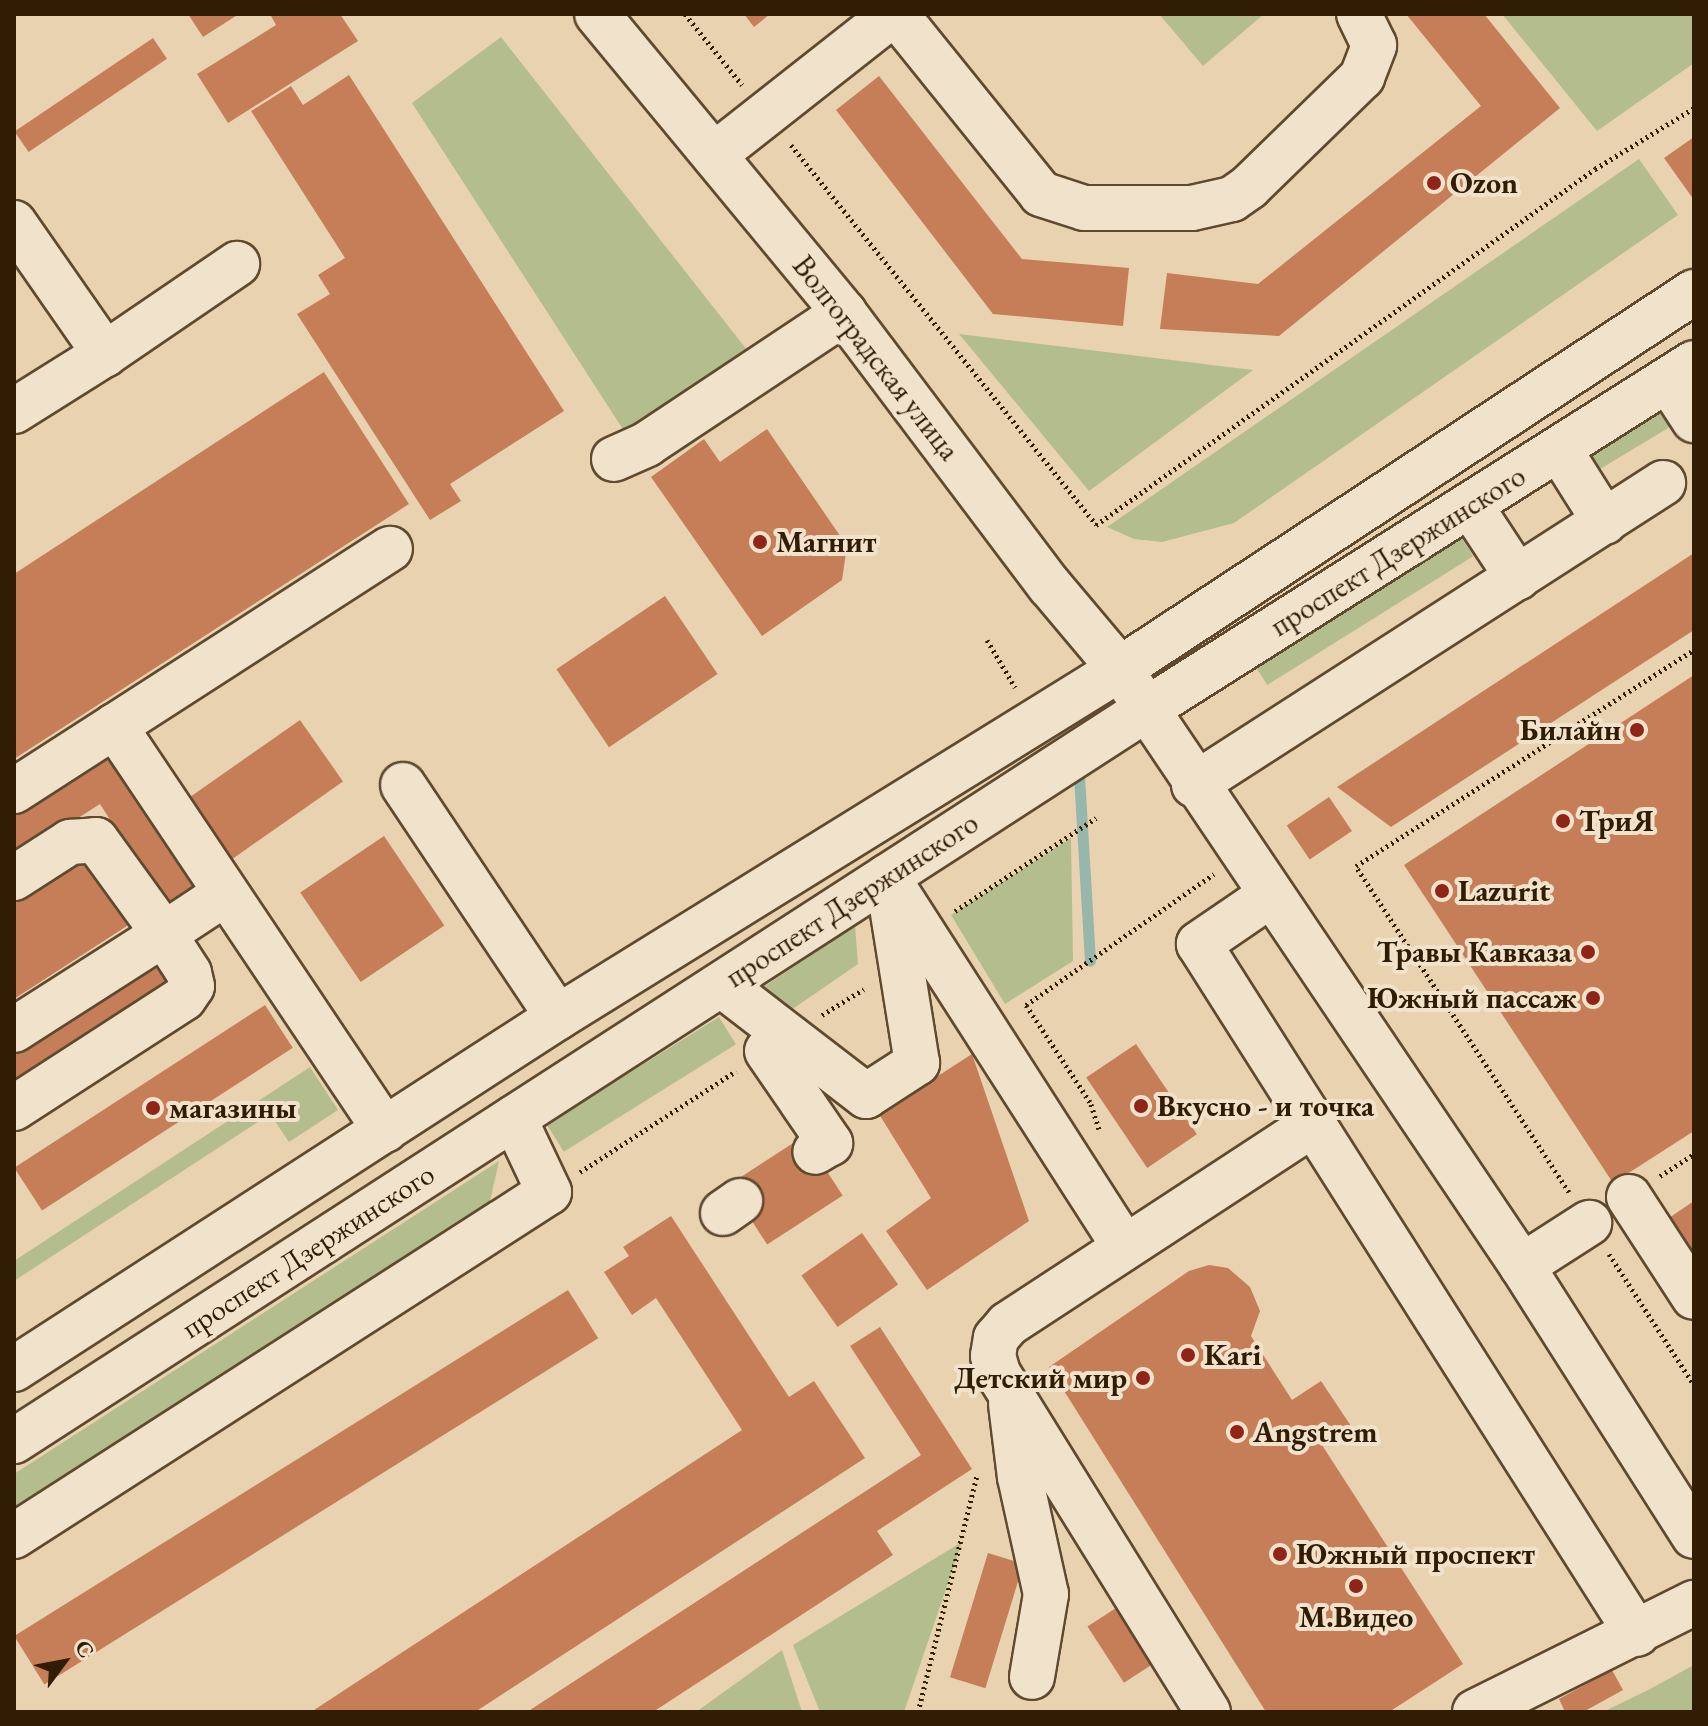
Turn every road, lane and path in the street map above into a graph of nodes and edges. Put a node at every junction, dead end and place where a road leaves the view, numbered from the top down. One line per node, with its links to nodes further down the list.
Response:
1 (597, 14): 7 (street, Волгоградская улица)
2 (685, 14): 6 (path)
3 (895, 14): 4 (street); 6 (street)
4 (1359, 14)
5 (1694, 108): 6 (path)
6 (766, 114): 7 (street)
7 (714, 155): 11 (street, Волгоградская улица)
8 (14, 223): 12 (street)
9 (237, 264): 12 (street)
10 (1694, 292): 25 (street, проспект Дзержинского)
11 (844, 313): 17 (street); 25 (street, Волгоградская улица)
12 (105, 354): 14 (street)
13 (1681, 372): 15 (street); 16 (street, проспект Дзержинского)
14 (14, 411)
15 (1694, 420)
16 (1559, 449): 19 (street, проспект Дзержинского); 20 (street)
17 (614, 459)
18 (1663, 483): 20 (street)
19 (1470, 505): 22 (street); 27 (street, проспект Дзержинского)
20 (1605, 522): 22 (street)
21 (390, 549): 28 (street)
22 (1518, 578): 30 (street)
23 (987, 640): 26 (path)
24 (1694, 650): 52 (path)
25 (1120, 669): 27 (street, Волгоградская улица); 41 (street, проспект Дзержинского)
26 (1020, 694)
27 (1147, 709): 30 (street, Волгоградская улица); 34 (street, проспект Дзержинского)
28 (115, 726): 31 (street); 36 (street)
29 (403, 785): 41 (street)
30 (1194, 785): 33 (street, Волгоградская улица)
31 (14, 791)
32 (1096, 818): 39 (path)
33 (1241, 855): 37 (street, Волгоградская улица); 48 (path)
34 (887, 877): 39 (street); 40 (street, проспект Дзержинского)
35 (14, 878): 38 (street)
36 (226, 893): 38 (street); 47 (street)
37 (1269, 896): 46 (street); 54 (street, Волгоградская улица)
38 (164, 934): 42 (street); 44 (street)
39 (912, 949): 43 (path); 43 (street); 53 (street)
40 (722, 985): 43 (street); 45 (street, проспект Дзержинского)
41 (558, 1017): 47 (street, проспект Дзержинского)
42 (14, 1030)
43 (778, 1043): 49 (street); 50 (path)
44 (14, 1108)
45 (514, 1118): 50 (street); 59 (street, проспект Дзержинского)
46 (1314, 1124): 53 (street); 64 (street)
47 (385, 1130): 56 (street, проспект Дзержинского)
48 (1104, 1142)
49 (815, 1152)
50 (549, 1192): 61 (street)
51 (1629, 1197): 55 (street)
52 (1589, 1223): 54 (street); 57 (path)
53 (1124, 1246): 58 (street)
54 (1522, 1266): 62 (street, Волгоградская улица)
55 (1694, 1297)
56 (14, 1369)
57 (1694, 1385)
58 (1009, 1390): 65 (street); 67 (street)
59 (14, 1441)
60 (977, 1458): 66 (path)
61 (14, 1536)
62 (1694, 1536)
63 (1694, 1603): 64 (street)
64 (1637, 1634): 68 (street)
65 (1032, 1677)
66 (918, 1712)
67 (1208, 1712)
68 (1475, 1712)

